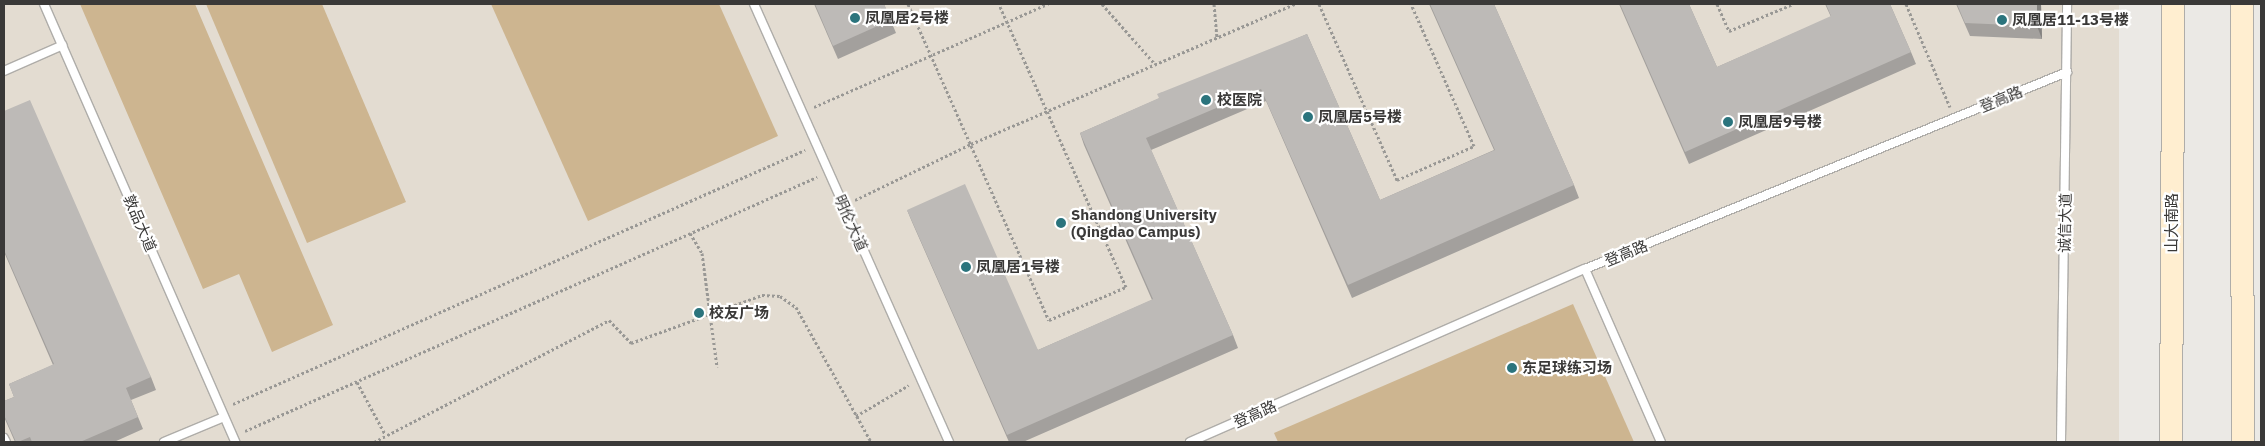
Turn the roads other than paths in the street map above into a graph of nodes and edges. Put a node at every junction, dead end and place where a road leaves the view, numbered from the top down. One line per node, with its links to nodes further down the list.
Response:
1 (44, 4): 6 (lane, 敦品大道)
2 (754, 4): 15 (lane, 明伦大道)
3 (2067, 4): 8 (lane, 诚信大道)
4 (2173, 4): 19 (main road, 山大南路)
5 (2242, 4): 20 (main road)
6 (63, 45): 7 (lane); 10 (lane, 敦品大道)
7 (4, 70)
8 (2067, 72): 9 (lane, 登高路); 18 (lane, 诚信大道)
9 (1585, 270): 16 (lane, 登高路); 17 (lane)
10 (222, 413): 12 (lane, 敦品大道); 14 (lane)
11 (4, 438): 13 (lane)
12 (234, 440)
13 (6, 442)
14 (164, 442)
15 (949, 442)
16 (1190, 442)
17 (1661, 442)
18 (2061, 442)
19 (2171, 442)
20 (2243, 442)

